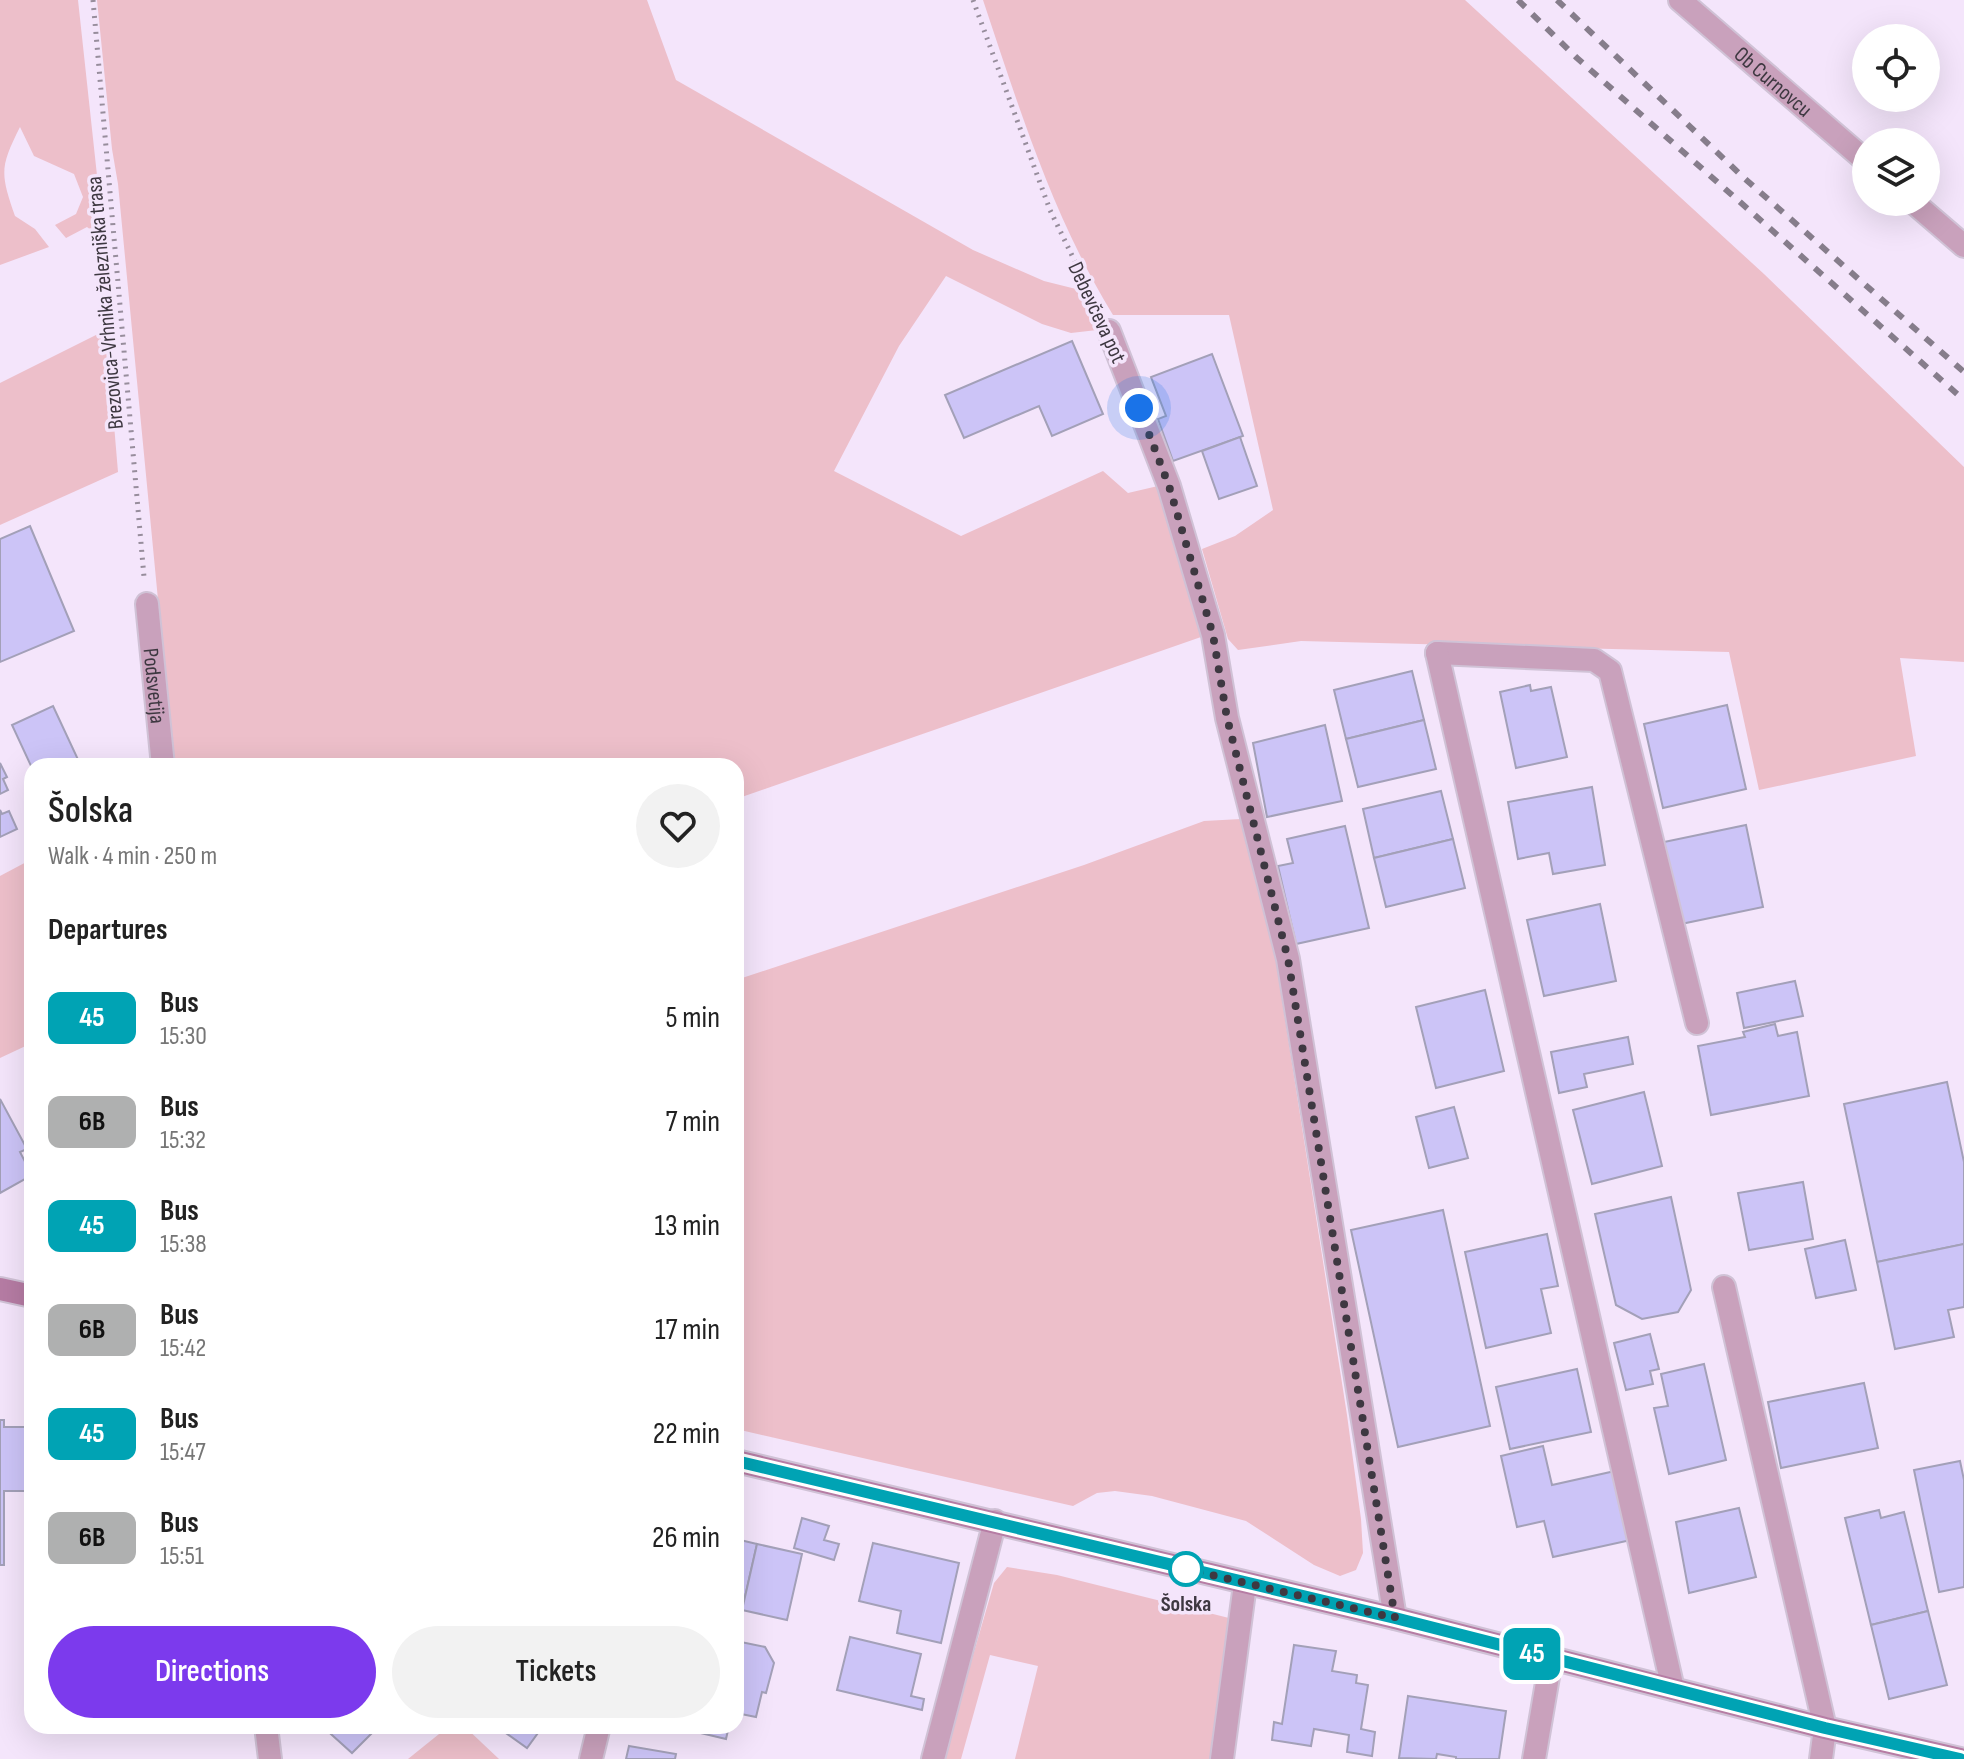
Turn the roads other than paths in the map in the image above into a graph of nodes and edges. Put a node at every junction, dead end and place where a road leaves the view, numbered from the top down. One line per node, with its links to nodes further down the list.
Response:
1 (1680, 0): 2 (street, Ob Curnovcu)
2 (1852, 149)
3 (1929, 216): 4 (street)
4 (1964, 246)
5 (1109, 331): 15 (street, Debevčeva pot)
6 (147, 604): 7 (street, Podsvetija)
7 (162, 758)
8 (1697, 1023): 17 (street)
9 (1724, 1287): 18 (street)
10 (0, 1289): 11 (main road)
11 (24, 1294)
12 (744, 1463): 13 (main road)
13 (995, 1521): 14 (main road); 23 (street)
14 (1245, 1584): 15 (main road); 24 (street)
15 (1395, 1618): 16 (main road)
16 (1551, 1659): 17 (main road); 25 (street)
17 (1673, 1689): 18 (main road)
18 (1825, 1728): 26 (street); 27 (main road)
19 (267, 1734): 21 (street)
20 (597, 1734): 22 (street)
21 (270, 1759)
22 (591, 1759)
23 (933, 1759)
24 (1222, 1759)
25 (1534, 1759)
26 (1821, 1759)
27 (1960, 1759)

